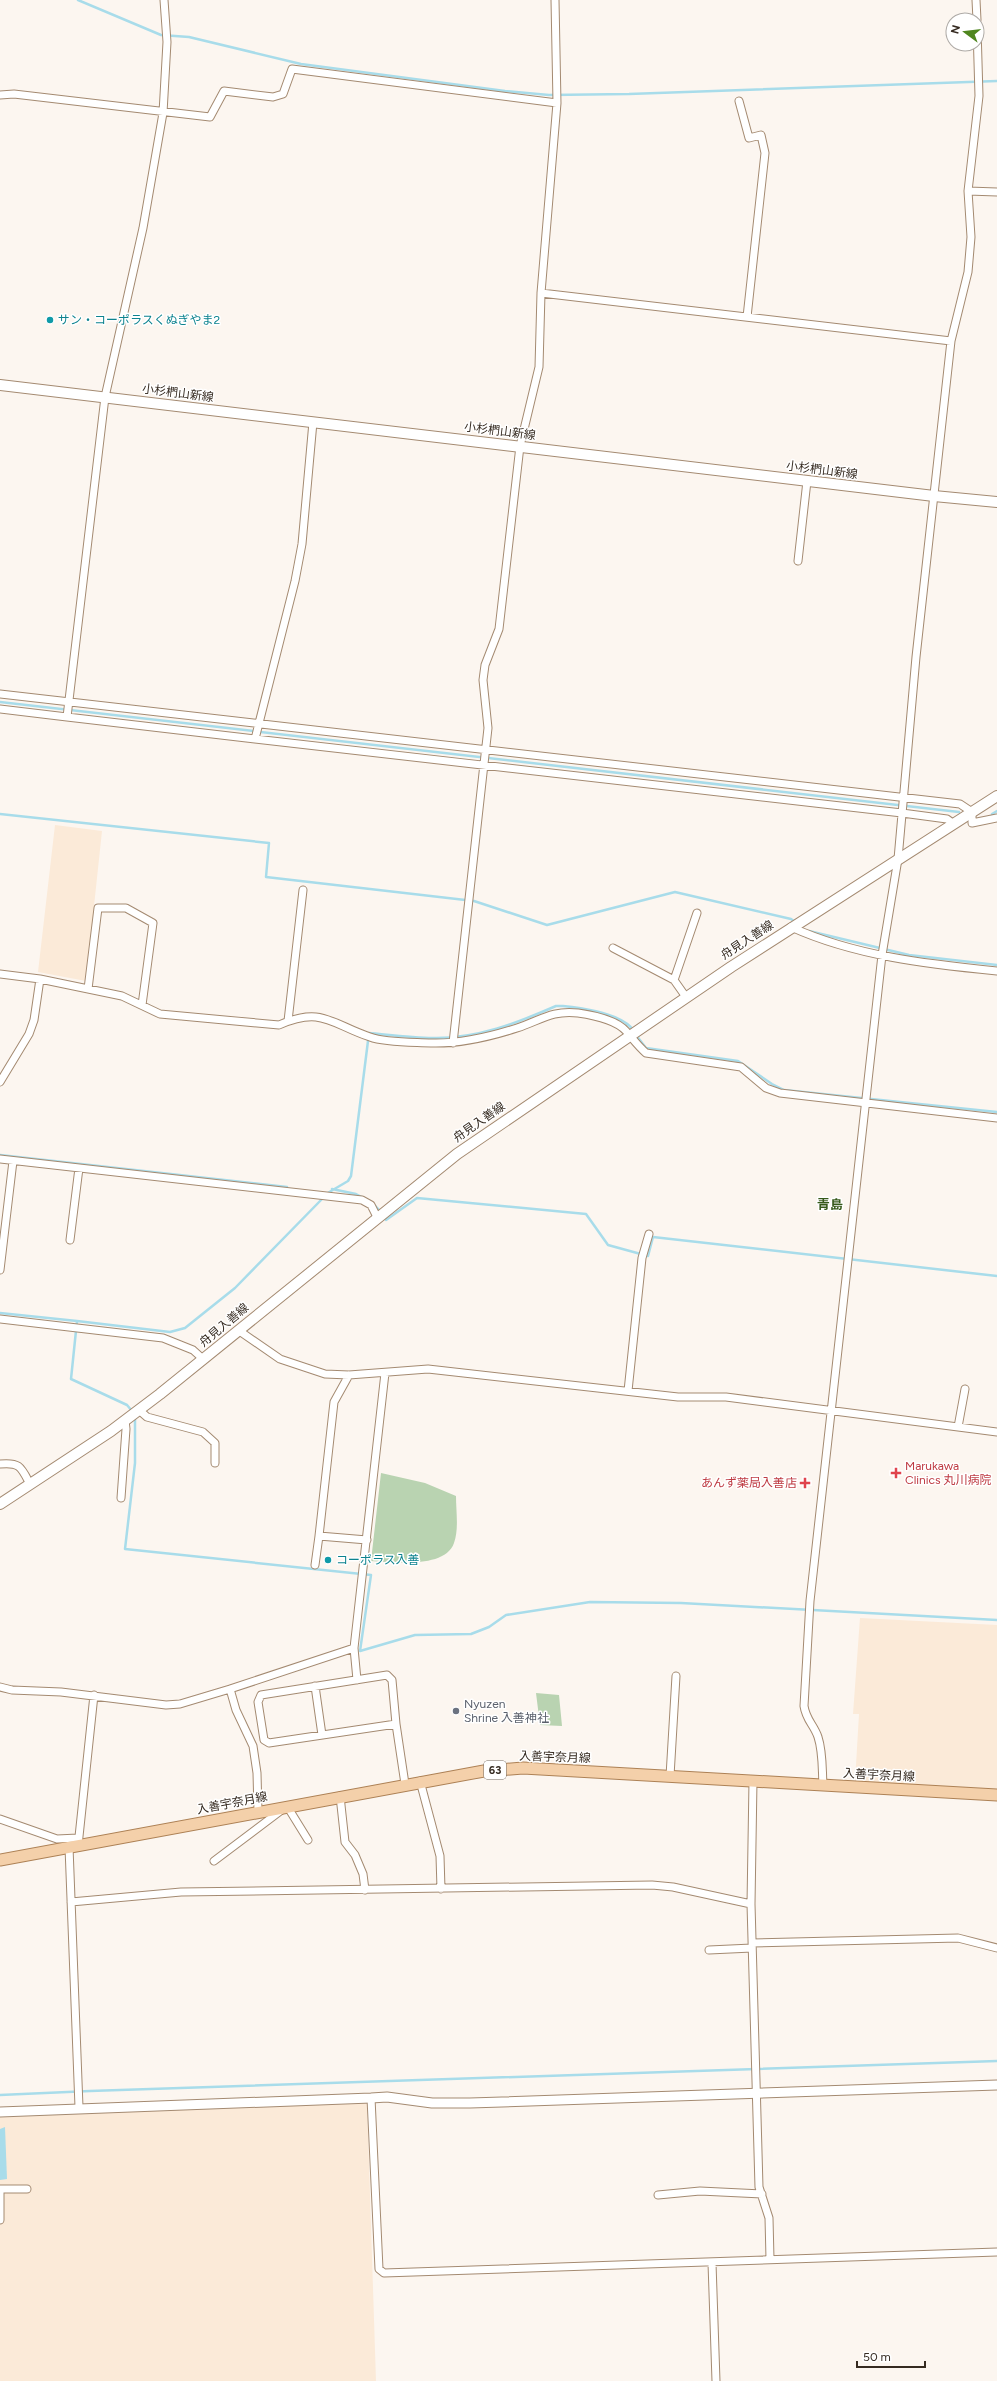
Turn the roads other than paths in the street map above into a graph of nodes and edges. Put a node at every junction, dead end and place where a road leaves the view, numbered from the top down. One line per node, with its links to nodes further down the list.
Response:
1 (164, 0): 9 (street)
2 (555, 0): 8 (street)
3 (976, 0): 4 (street)
4 (977, 12)
5 (978, 52): 10 (street)
6 (0, 95): 9 (street)
7 (739, 102): 13 (street)
8 (557, 103): 9 (street); 12 (street)
9 (163, 113): 16 (street)
10 (968, 190): 11 (street); 14 (street)
11 (997, 192)
12 (541, 293): 13 (street); 18 (street)
13 (747, 317): 14 (street)
14 (951, 341): 20 (street)
15 (0, 385): 16 (main road, 小杉椚山新線)
16 (105, 397): 17 (main road, 小杉椚山新線); 24 (street)
17 (313, 422): 18 (main road, 小杉椚山新線); 27 (street)
18 (520, 446): 19 (main road, 小杉椚山新線); 29 (street)
19 (807, 481): 20 (main road, 小杉椚山新線); 22 (street)
20 (934, 496): 21 (main road, 小杉椚山新線); 32 (street)
21 (997, 502)
22 (798, 561)
23 (0, 694): 24 (street)
24 (69, 702): 26 (street); 27 (street)
25 (0, 709): 26 (street)
26 (67, 717): 28 (street)
27 (257, 723): 28 (street); 29 (street)
28 (255, 739): 30 (street)
29 (486, 749): 30 (street); 32 (street)
30 (484, 764): 33 (street); 52 (street)
31 (997, 796): 34 (main road, 舟見入善線)
32 (903, 799): 33 (street); 34 (street)
33 (902, 811): 36 (street); 37 (street)
34 (972, 812): 35 (street); 36 (main road, 舟見入善線)
35 (997, 818)
36 (954, 824): 37 (main road, 舟見入善線)
37 (898, 859): 40 (main road, 舟見入善線); 42 (street)
38 (303, 890): 50 (street)
39 (697, 913): 46 (street)
40 (791, 927): 42 (street); 48 (main road, 舟見入善線)
41 (613, 948): 46 (street)
42 (882, 955): 43 (street); 54 (street)
43 (997, 971)
44 (0, 974): 45 (street)
45 (40, 979): 47 (street); 53 (street)
46 (674, 980): 48 (street)
47 (88, 989): 49 (street); 49 (street)
48 (686, 997): 51 (main road, 舟見入善線)
49 (142, 1005): 50 (street)
50 (288, 1021): 52 (street)
51 (629, 1036): 52 (street); 54 (street); 59 (main road, 舟見入善線)
52 (453, 1043)
53 (0, 1082)
54 (866, 1103): 55 (street); 71 (street)
55 (997, 1118)
56 (0, 1159): 57 (street)
57 (13, 1161): 58 (street); 62 (street)
58 (79, 1168): 59 (street); 61 (street)
59 (376, 1217): 64 (main road, 舟見入善線)
60 (649, 1234): 69 (street)
61 (70, 1240)
62 (0, 1270)
63 (0, 1319): 65 (street)
64 (238, 1330): 65 (main road, 舟見入善線); 67 (street)
65 (203, 1359): 70 (main road, 舟見入善線)
66 (385, 1373): 67 (street); 69 (street); 81 (street)
67 (349, 1375): 80 (street)
68 (965, 1389): 73 (street)
69 (628, 1391): 71 (street)
70 (139, 1410): 72 (main road, 舟見入善線); 75 (street)
71 (830, 1411): 73 (street); 96 (street)
72 (125, 1420): 77 (main road, 舟見入善線); 78 (street)
73 (958, 1427): 74 (street)
74 (997, 1432)
75 (215, 1463)
76 (0, 1464): 77 (street)
77 (30, 1484): 79 (main road, 舟見入善線)
78 (121, 1498)
79 (0, 1504)
80 (319, 1536): 81 (street); 82 (street)
81 (367, 1540): 83 (street)
82 (315, 1565)
83 (354, 1648): 85 (street); 88 (street)
84 (676, 1676): 92 (street)
85 (357, 1680): 86 (street); 90 (street)
86 (315, 1686): 91 (street); 91 (street)
87 (0, 1687): 89 (street)
88 (230, 1689): 89 (street); 100 (street)
89 (94, 1695): 103 (street)
90 (396, 1724): 91 (street); 95 (street)
91 (322, 1735)
92 (670, 1776): 93 (main road, 入善宇奈月線 / 63); 94 (main road, 入善宇奈月線 / 63)
93 (420, 1781): 95 (main road, 入善宇奈月線 / 63); 106 (street)
94 (753, 1781): 96 (main road, 入善宇奈月線 / 63); 109 (street)
95 (405, 1784): 98 (main road, 入善宇奈月線 / 63)
96 (823, 1785): 97 (main road, 入善宇奈月線 / 63)
97 (997, 1795)
98 (340, 1796): 99 (main road, 入善宇奈月線 / 63); 107 (street)
99 (287, 1806): 100 (main road, 入善宇奈月線 / 63); 102 (street); 105 (street)
100 (258, 1811): 103 (main road, 入善宇奈月線 / 63)
101 (0, 1819): 103 (street)
102 (308, 1840)
103 (75, 1844): 104 (main road, 入善宇奈月線 / 63); 108 (street)
104 (0, 1860)
105 (214, 1861)
106 (441, 1889): 107 (street); 109 (street)
107 (365, 1890): 108 (street)
108 (71, 1902): 116 (street)
109 (751, 1904): 110 (street)
110 (752, 1946): 111 (street); 112 (street); 114 (street)
111 (997, 1948)
112 (709, 1950)
113 (997, 2085): 114 (street)
114 (756, 2094): 115 (street); 120 (street)
115 (371, 2098): 116 (street); 125 (street)
116 (79, 2107): 117 (street)
117 (0, 2112)
118 (0, 2189): 119 (street); 122 (street)
119 (27, 2189)
120 (762, 2194): 121 (street); 124 (street)
121 (658, 2195)
122 (0, 2220)
123 (997, 2252): 124 (street)
124 (770, 2259): 125 (street)
125 (712, 2263): 126 (street)
126 (716, 2381)

